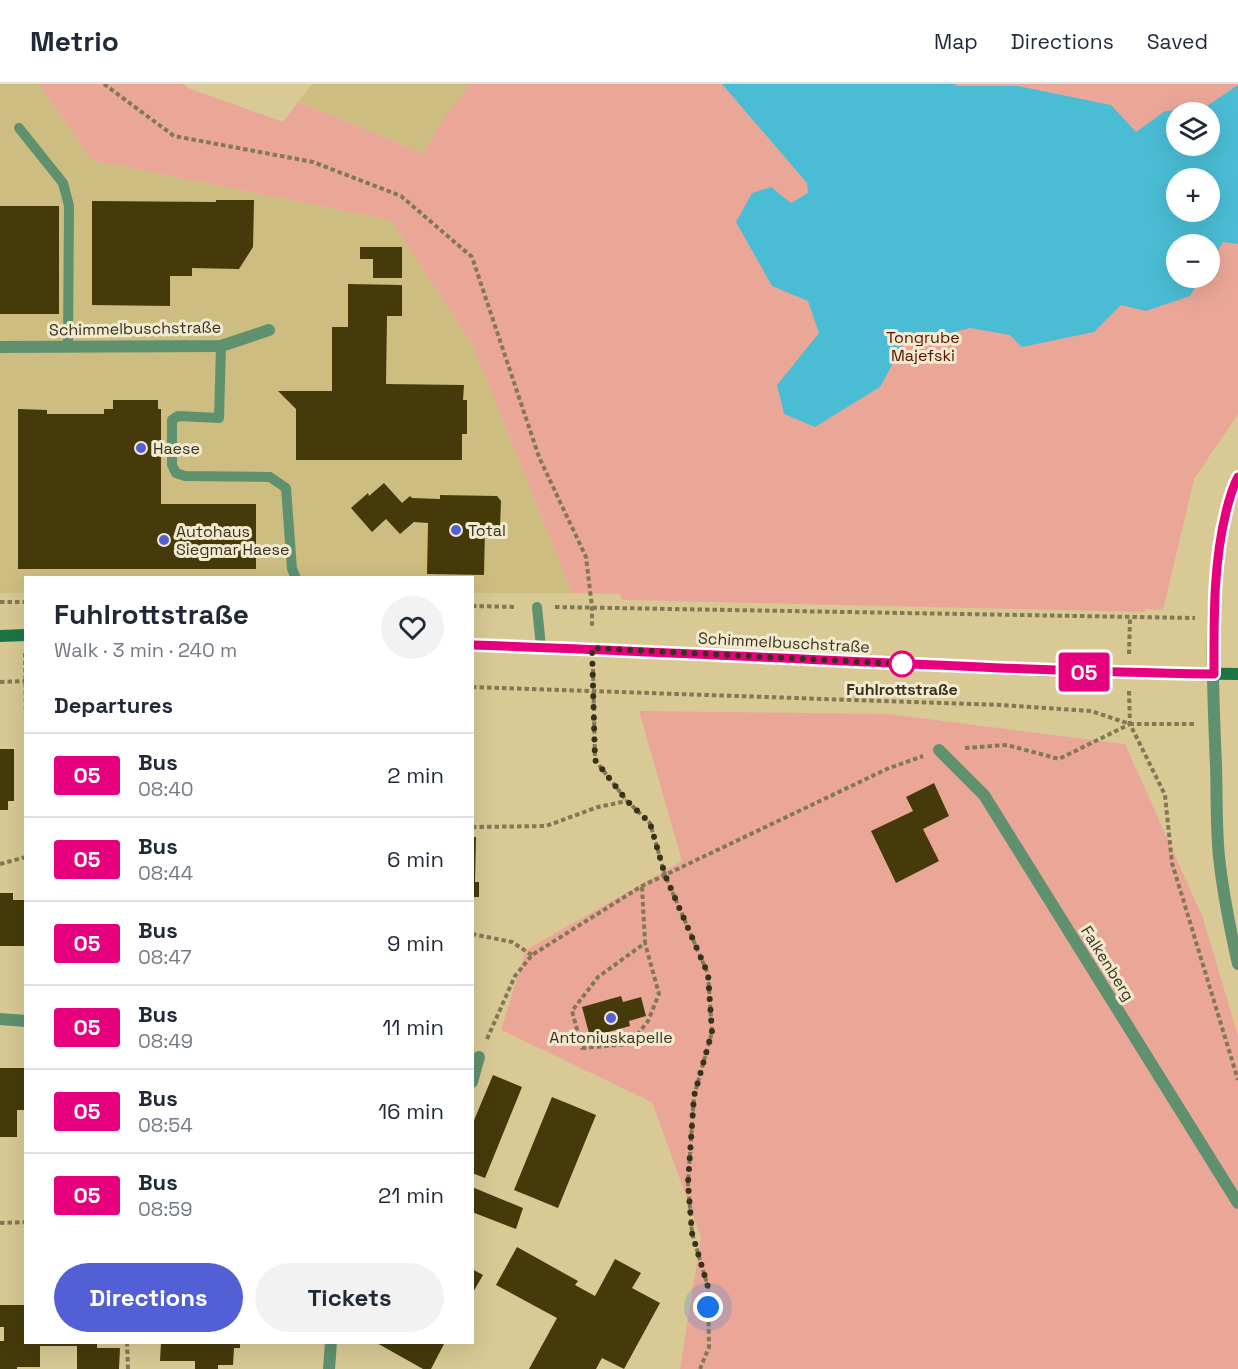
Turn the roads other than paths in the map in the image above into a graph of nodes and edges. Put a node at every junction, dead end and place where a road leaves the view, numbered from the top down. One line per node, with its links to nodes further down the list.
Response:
1 (19, 128): 3 (lane)
2 (269, 330): 4 (street, Schimmelbuschstraße)
3 (68, 346): 4 (street, Schimmelbuschstraße); 5 (street, Schimmelbuschstraße)
4 (220, 346): 7 (lane)
5 (0, 347)
6 (1238, 477): 13 (street)
7 (295, 576)
8 (537, 607): 12 (lane)
9 (24, 635): 10 (main road)
10 (0, 636)
11 (474, 645): 12 (main road, Schimmelbuschstraße)
12 (542, 647): 13 (main road, Schimmelbuschstraße)
13 (1214, 674): 14 (main road, Schimmelbuschstraße); 16 (street)
14 (1238, 674)
15 (939, 750): 21 (street, Falkenberg)
16 (1238, 964)
17 (0, 1019): 18 (street)
18 (24, 1021)
19 (479, 1057): 20 (street)
20 (474, 1075)
21 (1238, 1203)
22 (331, 1344): 23 (street)
23 (329, 1369)

